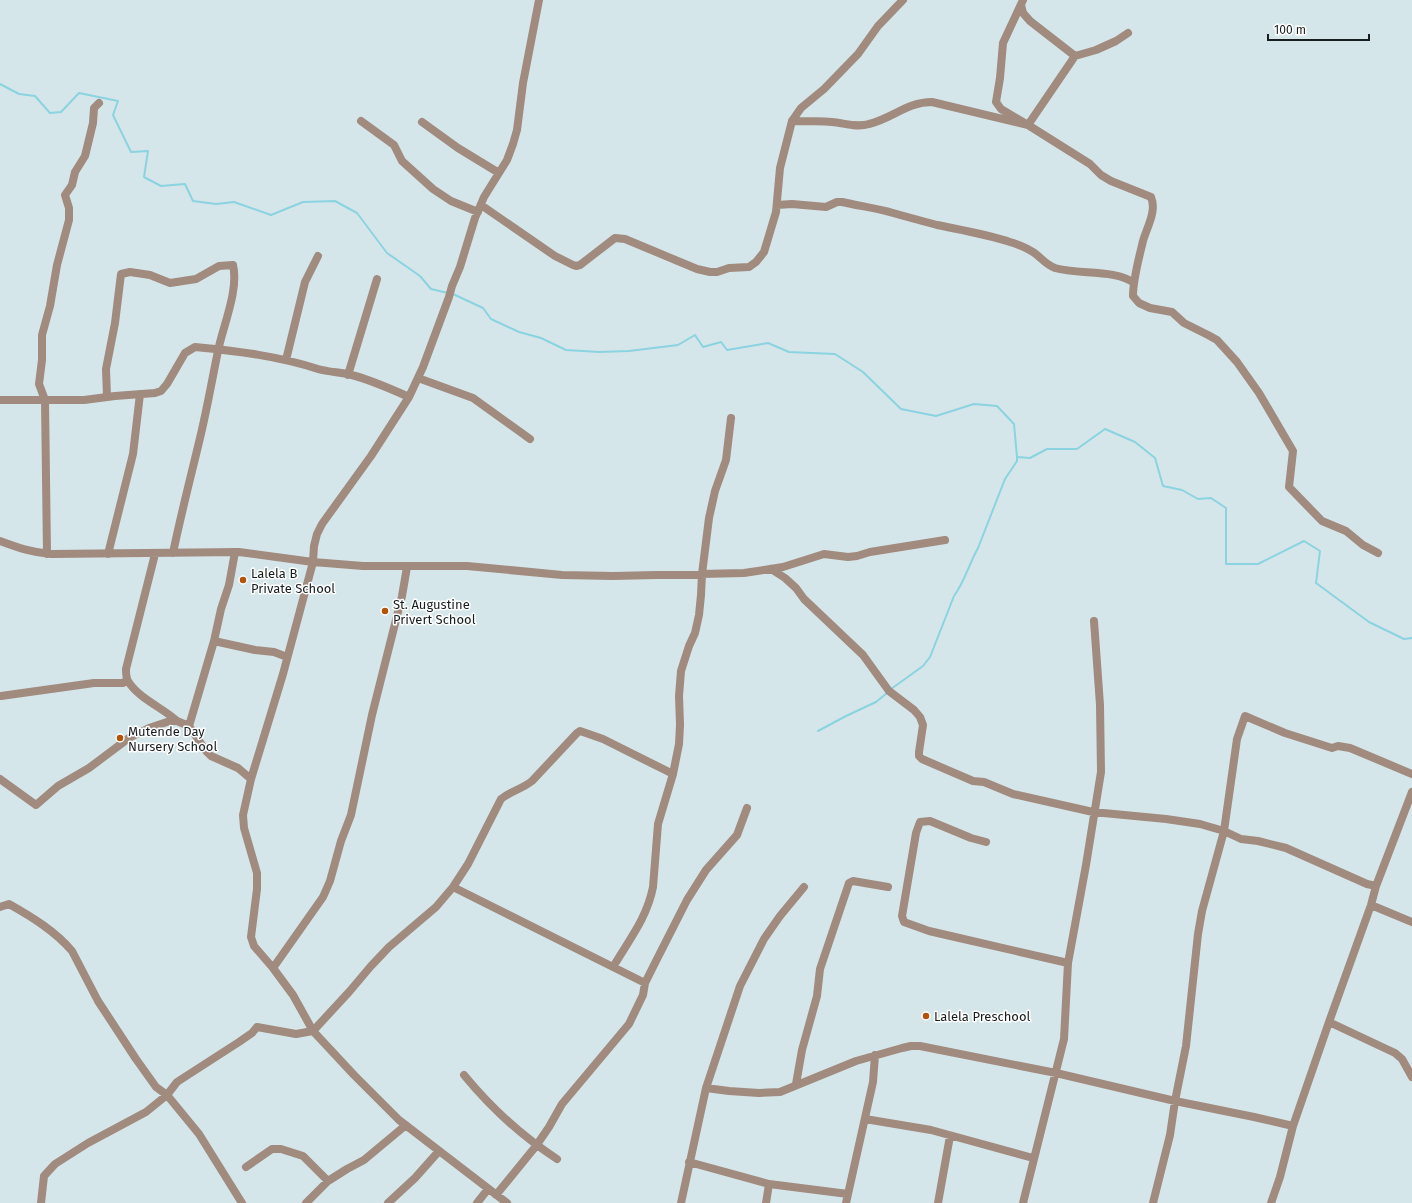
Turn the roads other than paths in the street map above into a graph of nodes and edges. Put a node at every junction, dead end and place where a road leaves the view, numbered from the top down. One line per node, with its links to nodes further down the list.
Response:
1 (539, 0): 11 (street)
2 (903, 0): 7 (street)
3 (1022, 2): 5 (street); 10 (street)
4 (1128, 33): 5 (street)
5 (1075, 56): 10 (street)
6 (99, 103): 25 (street)
7 (792, 121): 10 (street); 12 (street)
8 (361, 122): 13 (street)
9 (422, 122): 11 (street)
10 (1028, 125): 16 (street)
11 (499, 173): 13 (street)
12 (777, 205): 13 (street); 16 (street)
13 (479, 208): 20 (street)
14 (318, 256): 18 (street)
15 (377, 279): 19 (street)
16 (1134, 283): 32 (street)
17 (218, 349): 18 (street); 21 (street); 23 (street); 31 (street)
18 (286, 360): 19 (street)
19 (348, 374): 22 (street)
20 (418, 378): 22 (street); 27 (street)
21 (140, 394): 23 (street); 34 (street)
22 (408, 396): 36 (street)
23 (107, 397): 25 (street)
24 (0, 400): 25 (street)
25 (45, 400): 33 (street)
26 (731, 418): 39 (street)
27 (530, 439)
28 (945, 540): 38 (street)
29 (0, 541): 33 (street)
30 (235, 552): 31 (street); 36 (street); 41 (street)
31 (173, 553): 35 (street)
32 (1378, 553)
33 (47, 554): 34 (street)
34 (108, 554): 35 (street)
35 (155, 554): 43 (street)
36 (313, 562): 37 (street); 42 (street)
37 (407, 567): 39 (street); 65 (street)
38 (771, 569): 39 (street); 53 (street)
39 (702, 574): 47 (street)
40 (1094, 621): 53 (street)
41 (214, 640): 42 (street); 46 (street)
42 (287, 657): 50 (street)
43 (127, 680): 44 (street); 45 (street)
44 (1, 696)
45 (177, 721): 46 (street); 49 (street)
46 (189, 726): 50 (street)
47 (673, 774): 57 (street); 64 (street)
48 (1412, 774): 54 (street)
49 (0, 779)
50 (251, 779): 65 (street)
51 (1412, 792): 56 (street)
52 (747, 808): 66 (street)
53 (1094, 812): 54 (street); 63 (street)
54 (1224, 831): 56 (street); 76 (street)
55 (986, 842): 63 (street)
56 (1376, 886): 60 (street)
57 (453, 887): 64 (street); 68 (street)
58 (804, 887): 74 (street)
59 (888, 887): 73 (street)
60 (1371, 905): 62 (street); 67 (street)
61 (0, 907): 75 (street)
62 (1412, 922)
63 (1068, 963): 70 (street)
64 (614, 967): 66 (street)
65 (273, 968): 68 (street)
66 (646, 983): 81 (street)
67 (1329, 1022): 72 (street); 79 (street)
68 (313, 1031): 75 (street); 78 (street)
69 (875, 1055): 70 (street); 73 (street); 77 (street)
70 (1056, 1073): 76 (street); 83 (street)
71 (464, 1075): 81 (street)
72 (1412, 1077)
73 (796, 1084): 74 (street)
74 (706, 1088): 85 (street)
75 (167, 1095): 92 (street); 93 (street)
76 (1175, 1101): 79 (street); 103 (street)
77 (865, 1119): 80 (street); 90 (street)
78 (406, 1125): 82 (street); 87 (street)
79 (1293, 1126): 104 (street)
80 (950, 1136): 83 (street); 101 (street)
81 (536, 1146): 84 (street); 91 (street)
82 (439, 1151): 89 (street); 95 (street)
83 (1034, 1158): 102 (street)
84 (557, 1159)
85 (689, 1162): 88 (street); 98 (street)
86 (246, 1167): 87 (street)
87 (328, 1181): 94 (street)
88 (770, 1184): 90 (street); 99 (street)
89 (488, 1189): 91 (street); 96 (street)
90 (848, 1194): 100 (street)
91 (496, 1195): 97 (street)
92 (41, 1203)
93 (242, 1203)
94 (306, 1203)
95 (388, 1203)
96 (477, 1203)
97 (507, 1203)
98 (681, 1203)
99 (766, 1203)
100 (846, 1203)
101 (938, 1203)
102 (1023, 1203)
103 (1153, 1203)
104 (1271, 1203)

